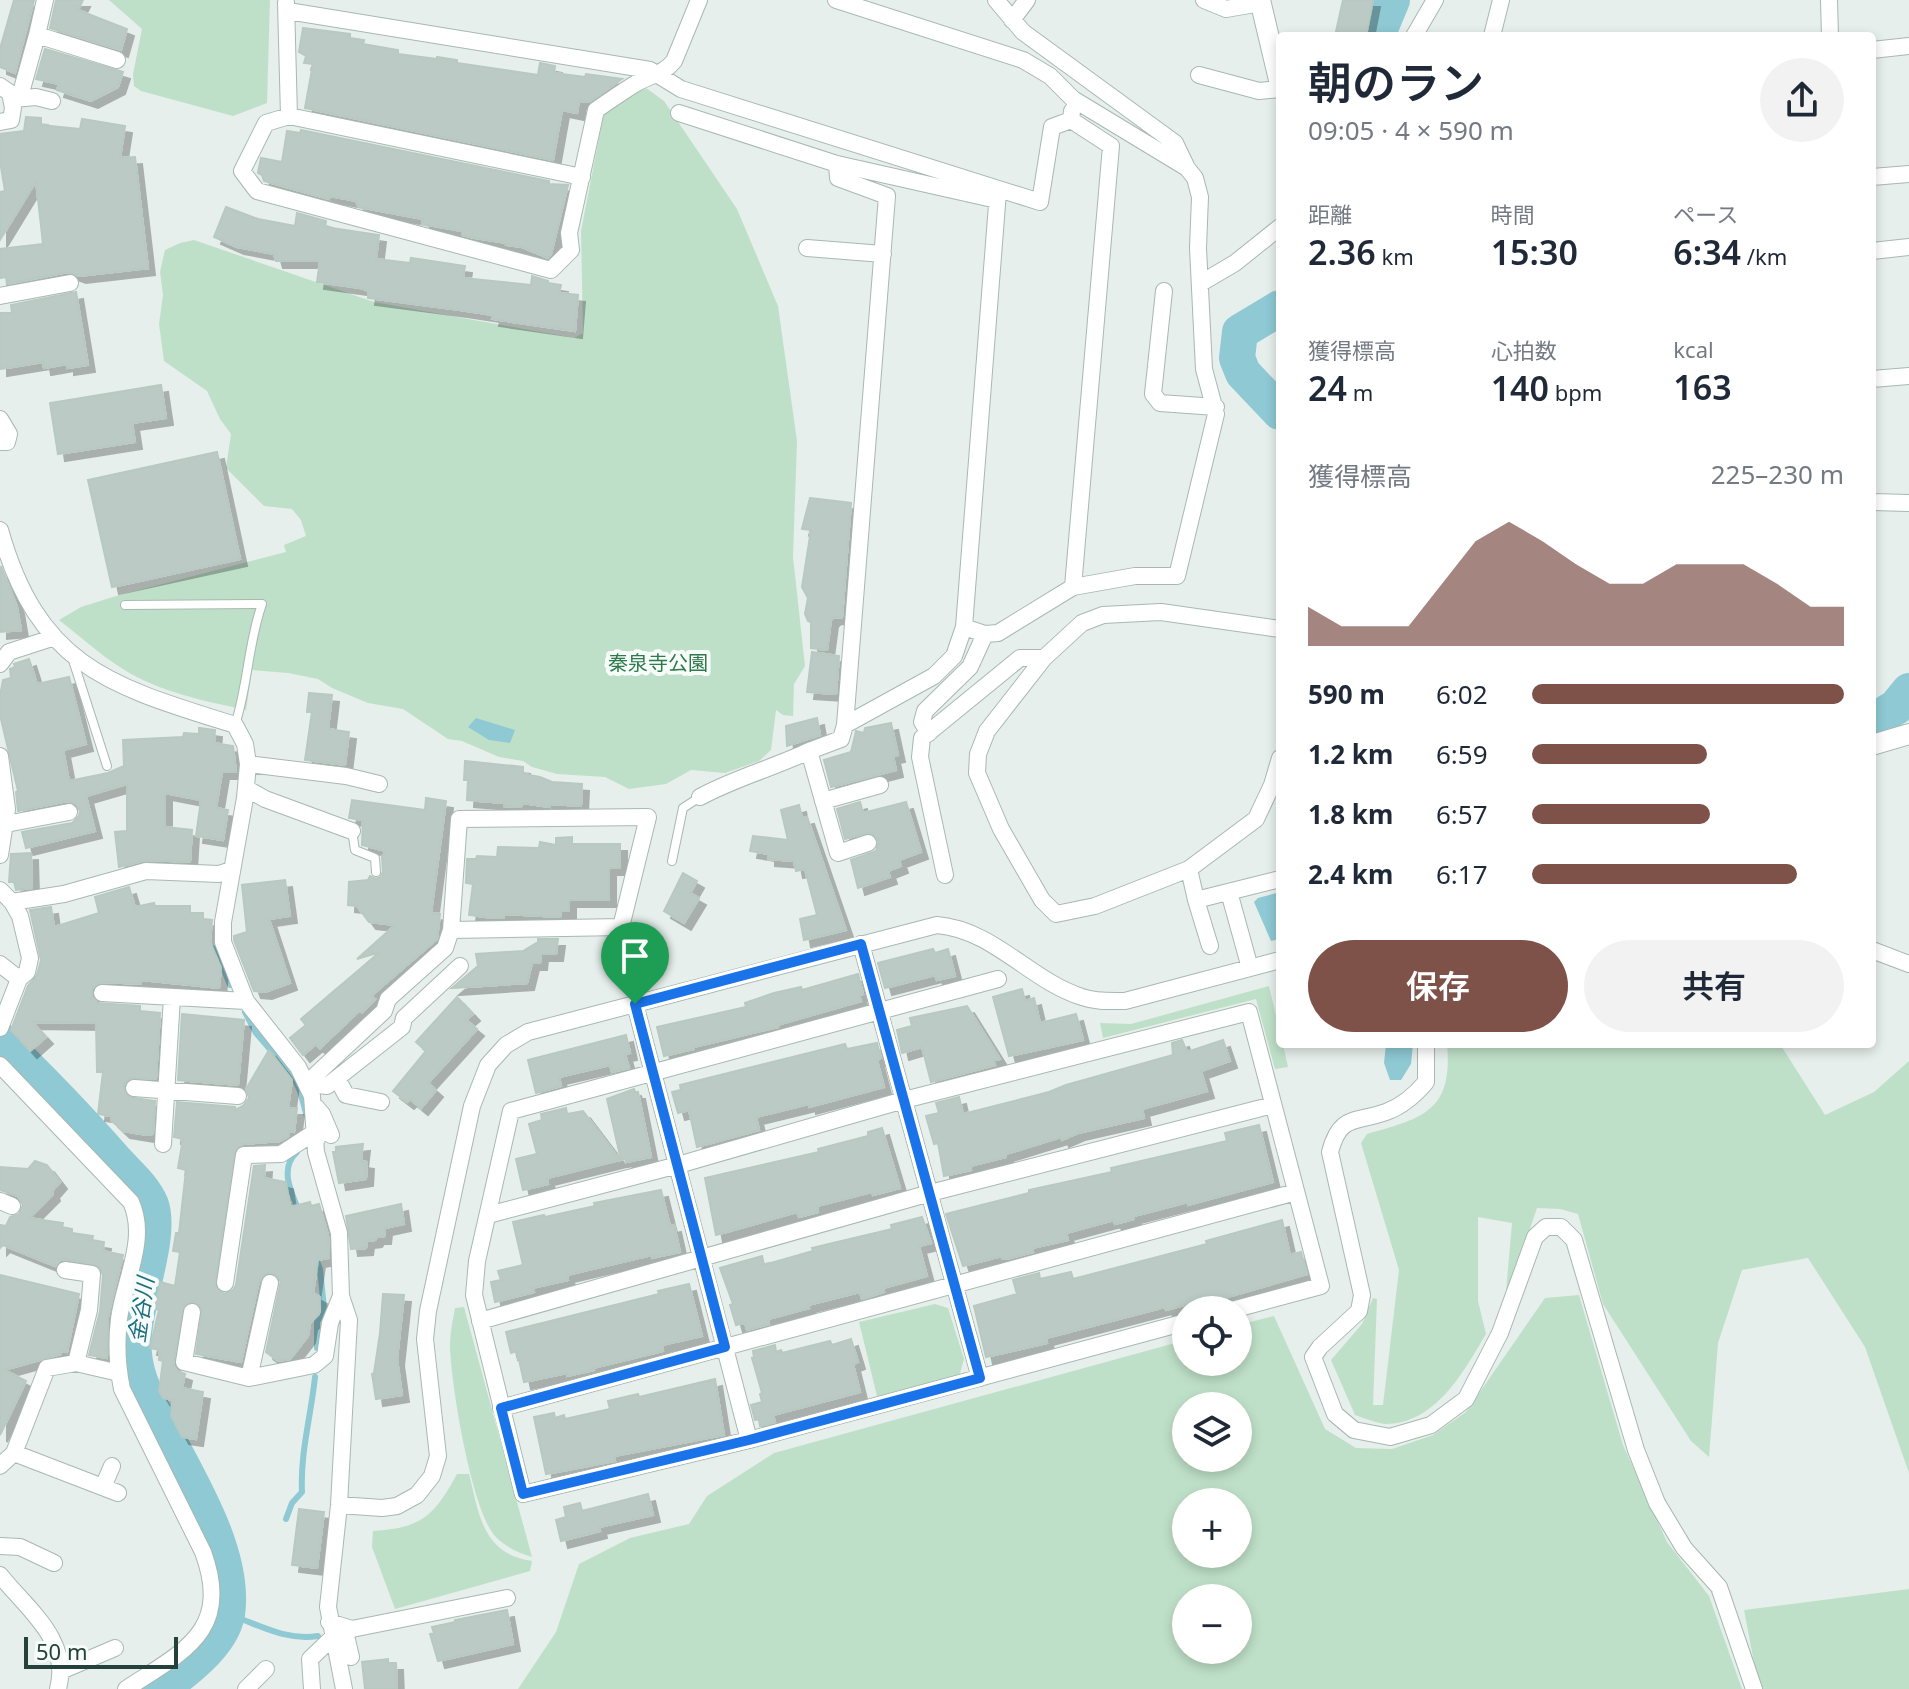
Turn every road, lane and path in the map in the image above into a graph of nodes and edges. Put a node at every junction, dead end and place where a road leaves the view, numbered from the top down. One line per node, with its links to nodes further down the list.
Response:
1 (45, 0): 16 (street)
2 (699, 0): 21 (street)
3 (836, 0): 26 (street)
4 (996, 0): 12 (street)
5 (1027, 0): 12 (street)
6 (1204, 0): 10 (street)
7 (1435, 0): 13 (street)
8 (1501, 0): 14 (street)
9 (1829, 0): 15 (street)
10 (1260, 2): 17 (street)
11 (286, 5): 21 (street); 29 (street)
12 (1012, 20): 33 (street)
13 (1416, 32)
14 (1493, 32)
15 (1830, 32)
16 (37, 35): 20 (street); 25 (street)
17 (1274, 44)
18 (1909, 46): 19 (street)
19 (1876, 50)
20 (117, 60)
21 (658, 75): 35 (street); 37 (street)
22 (1199, 75): 24 (street)
23 (0, 86): 25 (street)
24 (1276, 88)
25 (13, 99): 27 (street); 31 (street)
26 (1073, 99): 30 (street); 33 (street)
27 (52, 101)
28 (679, 113): 32 (street)
29 (289, 116): 35 (street); 35 (street)
30 (1071, 120): 37 (street); 55 (street)
31 (0, 122)
32 (837, 164): 37 (street); 42 (street)
33 (1187, 168): 44 (street)
34 (1909, 174): 36 (street)
35 (582, 177)
36 (1876, 177)
37 (998, 195): 57 (street)
38 (1276, 230): 44 (street)
39 (1909, 247): 41 (street)
40 (807, 248): 42 (street)
41 (1876, 251)
42 (883, 254): 65 (street)
43 (70, 283): 46 (street)
44 (1201, 283): 49 (street)
45 (1164, 291): 49 (street)
46 (0, 296)
47 (1909, 376): 48 (street)
48 (1876, 379)
49 (1216, 407): 55 (street)
50 (0, 419): 51 (street)
51 (0, 442)
52 (1876, 502): 53 (street)
53 (1909, 503)
54 (0, 530): 60 (street)
55 (1073, 587): 59 (street)
56 (125, 605): 64 (lane)
57 (964, 627): 59 (street); 65 (street)
58 (1276, 628): 62 (street)
59 (985, 634): 66 (street)
60 (52, 638): 61 (street); 63 (street)
61 (72, 656): 64 (street); 72 (lane)
62 (1044, 658): 66 (street); 85 (street)
63 (0, 664)
64 (235, 725): 71 (street)
65 (845, 725): 69 (street)
66 (929, 733): 88 (street)
67 (1909, 734): 68 (street)
68 (1876, 744)
69 (809, 751): 77 (street); 78 (street)
70 (0, 756): 80 (street)
71 (248, 764): 74 (street); 76 (street)
72 (107, 766)
73 (1276, 772): 85 (street)
74 (379, 784)
75 (880, 785): 78 (street)
76 (246, 788): 81 (street); 86 (street)
77 (700, 797): 84 (lane)
78 (823, 801): 82 (street)
79 (69, 812): 80 (street)
80 (6, 824): 83 (street)
81 (352, 831): 87 (lane)
82 (868, 843)
83 (0, 855)
84 (672, 861)
85 (1189, 869): 92 (street)
86 (231, 870): 91 (street); 108 (street)
87 (376, 872)
88 (945, 875)
89 (1276, 880): 90 (street)
90 (1229, 892): 92 (street); 103 (street)
91 (6, 896): 104 (street)
92 (1196, 900): 96 (street)
93 (621, 927): 94 (street); 94 (street); 102 (street)
94 (451, 930): 116 (street)
95 (861, 944): 103 (street); 109 (street); 110 (street)
96 (1210, 946)
97 (1876, 952): 100 (street)
98 (1276, 961): 103 (street)
99 (0, 964): 104 (street)
100 (1909, 964)
101 (460, 966): 115 (street)
102 (621, 967)
103 (1250, 968)
104 (19, 979): 111 (street)
105 (998, 979): 110 (street)
106 (102, 993): 107 (street)
107 (172, 997): 108 (street); 118 (street)
108 (246, 1001): 116 (street)
109 (635, 1004): 114 (street); 150 (street)
110 (880, 1011): 114 (street); 120 (street)
111 (1, 1027)
112 (1426, 1048): 165 (street)
113 (0, 1065): 142 (street)
114 (653, 1071): 125 (street); 129 (street)
115 (337, 1078): 116 (street); 121 (street)
116 (307, 1083): 123 (street)
117 (134, 1088): 118 (street)
118 (167, 1090): 119 (street); 124 (street)
119 (238, 1096)
120 (904, 1100): 122 (street); 125 (street); 127 (street)
121 (381, 1102)
122 (1273, 1105): 126 (street); 127 (street)
123 (323, 1133): 128 (street); 132 (street); 135 (street)
124 (163, 1144)
125 (678, 1165): 129 (street); 130 (street)
126 (1296, 1192): 134 (street); 136 (street)
127 (930, 1193): 130 (street); 134 (street)
128 (338, 1194)
129 (488, 1215): 138 (street)
130 (702, 1257): 138 (street); 140 (street)
131 (65, 1270): 141 (street)
132 (225, 1283)
133 (270, 1283): 143 (street)
134 (954, 1283): 140 (street); 144 (street)
135 (341, 1296): 143 (street); 150 (street)
136 (1252, 1305)
137 (192, 1312): 143 (street)
138 (480, 1321): 145 (street)
139 (1172, 1326): 144 (street)
140 (725, 1347): 145 (street); 146 (street)
141 (76, 1363): 142 (street); 147 (street)
142 (119, 1373): 161 (street)
143 (249, 1378)
144 (980, 1378): 146 (street)
145 (501, 1408): 146 (street)
146 (749, 1440)
147 (14, 1453): 148 (street); 149 (street)
148 (0, 1466)
149 (112, 1466)
150 (339, 1505): 155 (street)
151 (0, 1546): 152 (street)
152 (54, 1563)
153 (0, 1575): 159 (street)
154 (507, 1598): 155 (street)
155 (335, 1629): 157 (street); 163 (street); 164 (street)
156 (115, 1648): 159 (street)
157 (351, 1657)
158 (266, 1669): 162 (street)
159 (61, 1671): 160 (street)
160 (58, 1689)
161 (126, 1689)
162 (246, 1689)
163 (312, 1689)
164 (344, 1689)
165 (1754, 1689)

